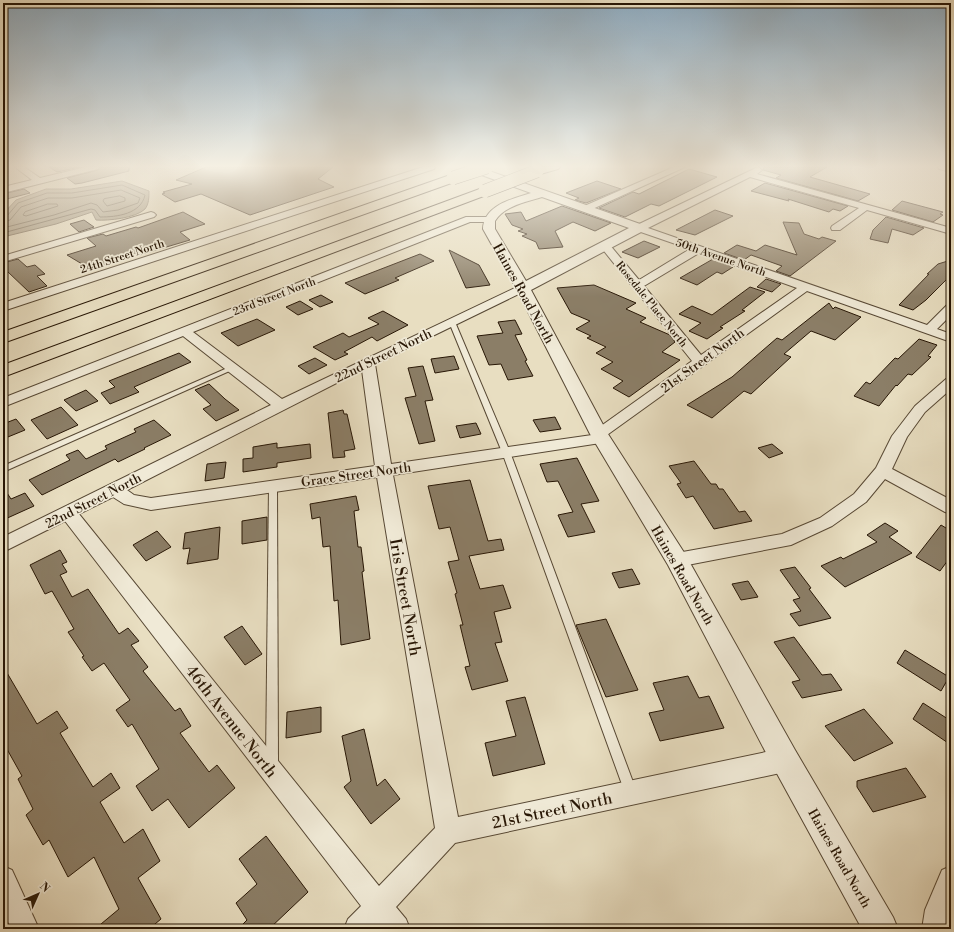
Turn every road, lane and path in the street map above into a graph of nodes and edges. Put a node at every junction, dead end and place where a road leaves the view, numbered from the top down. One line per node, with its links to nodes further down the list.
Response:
1 (298, 210): 20 (street, 24th Street North)
2 (362, 210): 25 (highway, bridge)
3 (430, 210): 30 (highway, bridge)
4 (497, 210): 10 (street)
5 (589, 210): 11 (street, 50th Avenue North)
6 (675, 210): 11 (street, 22nd Street North)
7 (861, 210): 12 (street)
8 (878, 210): 13 (street)
9 (151, 215): 16 (street)
10 (489, 220): 19 (street, Haines Road North); 24 (street, 23rd Street North)
11 (639, 228): 14 (street, 22nd Street North); 15 (street, 50th Avenue North)
12 (836, 228)
13 (951, 231)
14 (605, 246): 17 (street, Rosedale Place North); 19 (street, 22nd Street North)
15 (698, 249): 17 (street); 18 (street, 50th Avenue North)
16 (3, 259)
17 (637, 286): 28 (street, Rosedale Place North)
18 (806, 286): 23 (street, 50th Avenue North); 28 (street, 21st Street North)
19 (523, 288): 22 (street, 22nd Street North); 34 (street, Haines Road North)
20 (3, 307)
21 (951, 308): 23 (street)
22 (452, 322): 27 (street, 22nd Street North); 35 (lane)
23 (929, 330): 26 (street, 50th Avenue North)
24 (184, 331): 29 (street); 32 (street, 23rd Street North)
25 (3, 338)
26 (951, 338)
27 (368, 362): 33 (street, 22nd Street North); 37 (street, Iris Street North)
28 (700, 362): 34 (street, 21st Street North)
29 (232, 368): 33 (street); 36 (lane)
30 (3, 371)
31 (951, 382): 38 (street)
32 (3, 403)
33 (281, 406): 40 (street, 22nd Street North)
34 (601, 436): 35 (street, Grace Street North); 44 (street, Haines Road North)
35 (506, 452): 37 (street, Grace Street North); 47 (lane)
36 (3, 469)
37 (384, 470): 39 (street, Grace Street North); 48 (street, Iris Street North)
38 (883, 471): 41 (street); 44 (street)
39 (273, 486): 40 (street, Grace Street North); 46 (lane)
40 (114, 490): 42 (street, 22nd Street North)
41 (951, 508)
42 (68, 513): 43 (street, 22nd Street North); 46 (street, 46th Avenue North)
43 (3, 545)
44 (677, 560): 45 (street, Haines Road North)
45 (785, 760): 47 (street, 21st Street North); 55 (street, Haines Road North)
46 (272, 771): 51 (street, 46th Avenue North)
47 (631, 793): 48 (street, 21st Street North)
48 (448, 832): 51 (street)
49 (3, 879): 52 (street)
50 (951, 879): 56 (street)
51 (379, 907): 53 (street); 54 (street, 46th Avenue North)
52 (26, 929)
53 (358, 929)
54 (396, 929)
55 (881, 929)
56 (936, 929)

